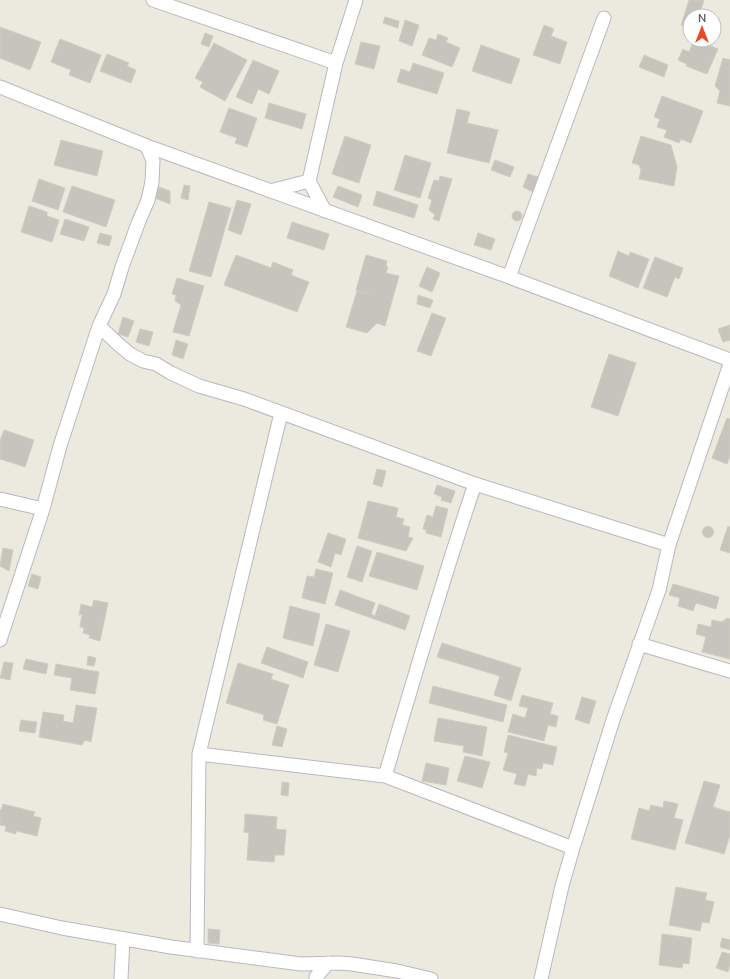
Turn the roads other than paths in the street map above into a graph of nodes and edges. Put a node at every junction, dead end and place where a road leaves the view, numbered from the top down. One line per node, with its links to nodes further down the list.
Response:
1 (153, 0): 4 (street)
2 (356, 0): 4 (street)
3 (604, 18): 10 (street)
4 (336, 63): 7 (street)
5 (0, 87): 6 (street)
6 (147, 146): 8 (street); 11 (street)
7 (309, 181): 8 (street); 9 (street)
8 (270, 190): 9 (street)
9 (325, 211): 10 (street)
10 (509, 277): 12 (street)
11 (99, 326): 14 (street); 17 (street)
12 (730, 360)
13 (730, 364): 18 (street)
14 (281, 413): 15 (street); 22 (street)
15 (475, 484): 18 (street); 23 (street)
16 (0, 498): 17 (street)
17 (43, 509): 19 (street)
18 (669, 545): 20 (street)
19 (0, 640)
20 (639, 644): 21 (street); 24 (street)
21 (730, 671)
22 (199, 754): 23 (street); 27 (street)
23 (385, 776): 24 (street)
24 (574, 848): 33 (street)
25 (0, 914): 26 (street)
26 (123, 939): 27 (street); 31 (street)
27 (197, 951): 29 (street)
28 (328, 963): 29 (street); 30 (street); 32 (street)
29 (301, 964): 30 (street)
30 (316, 978)
31 (121, 979)
32 (431, 979)
33 (541, 979)

